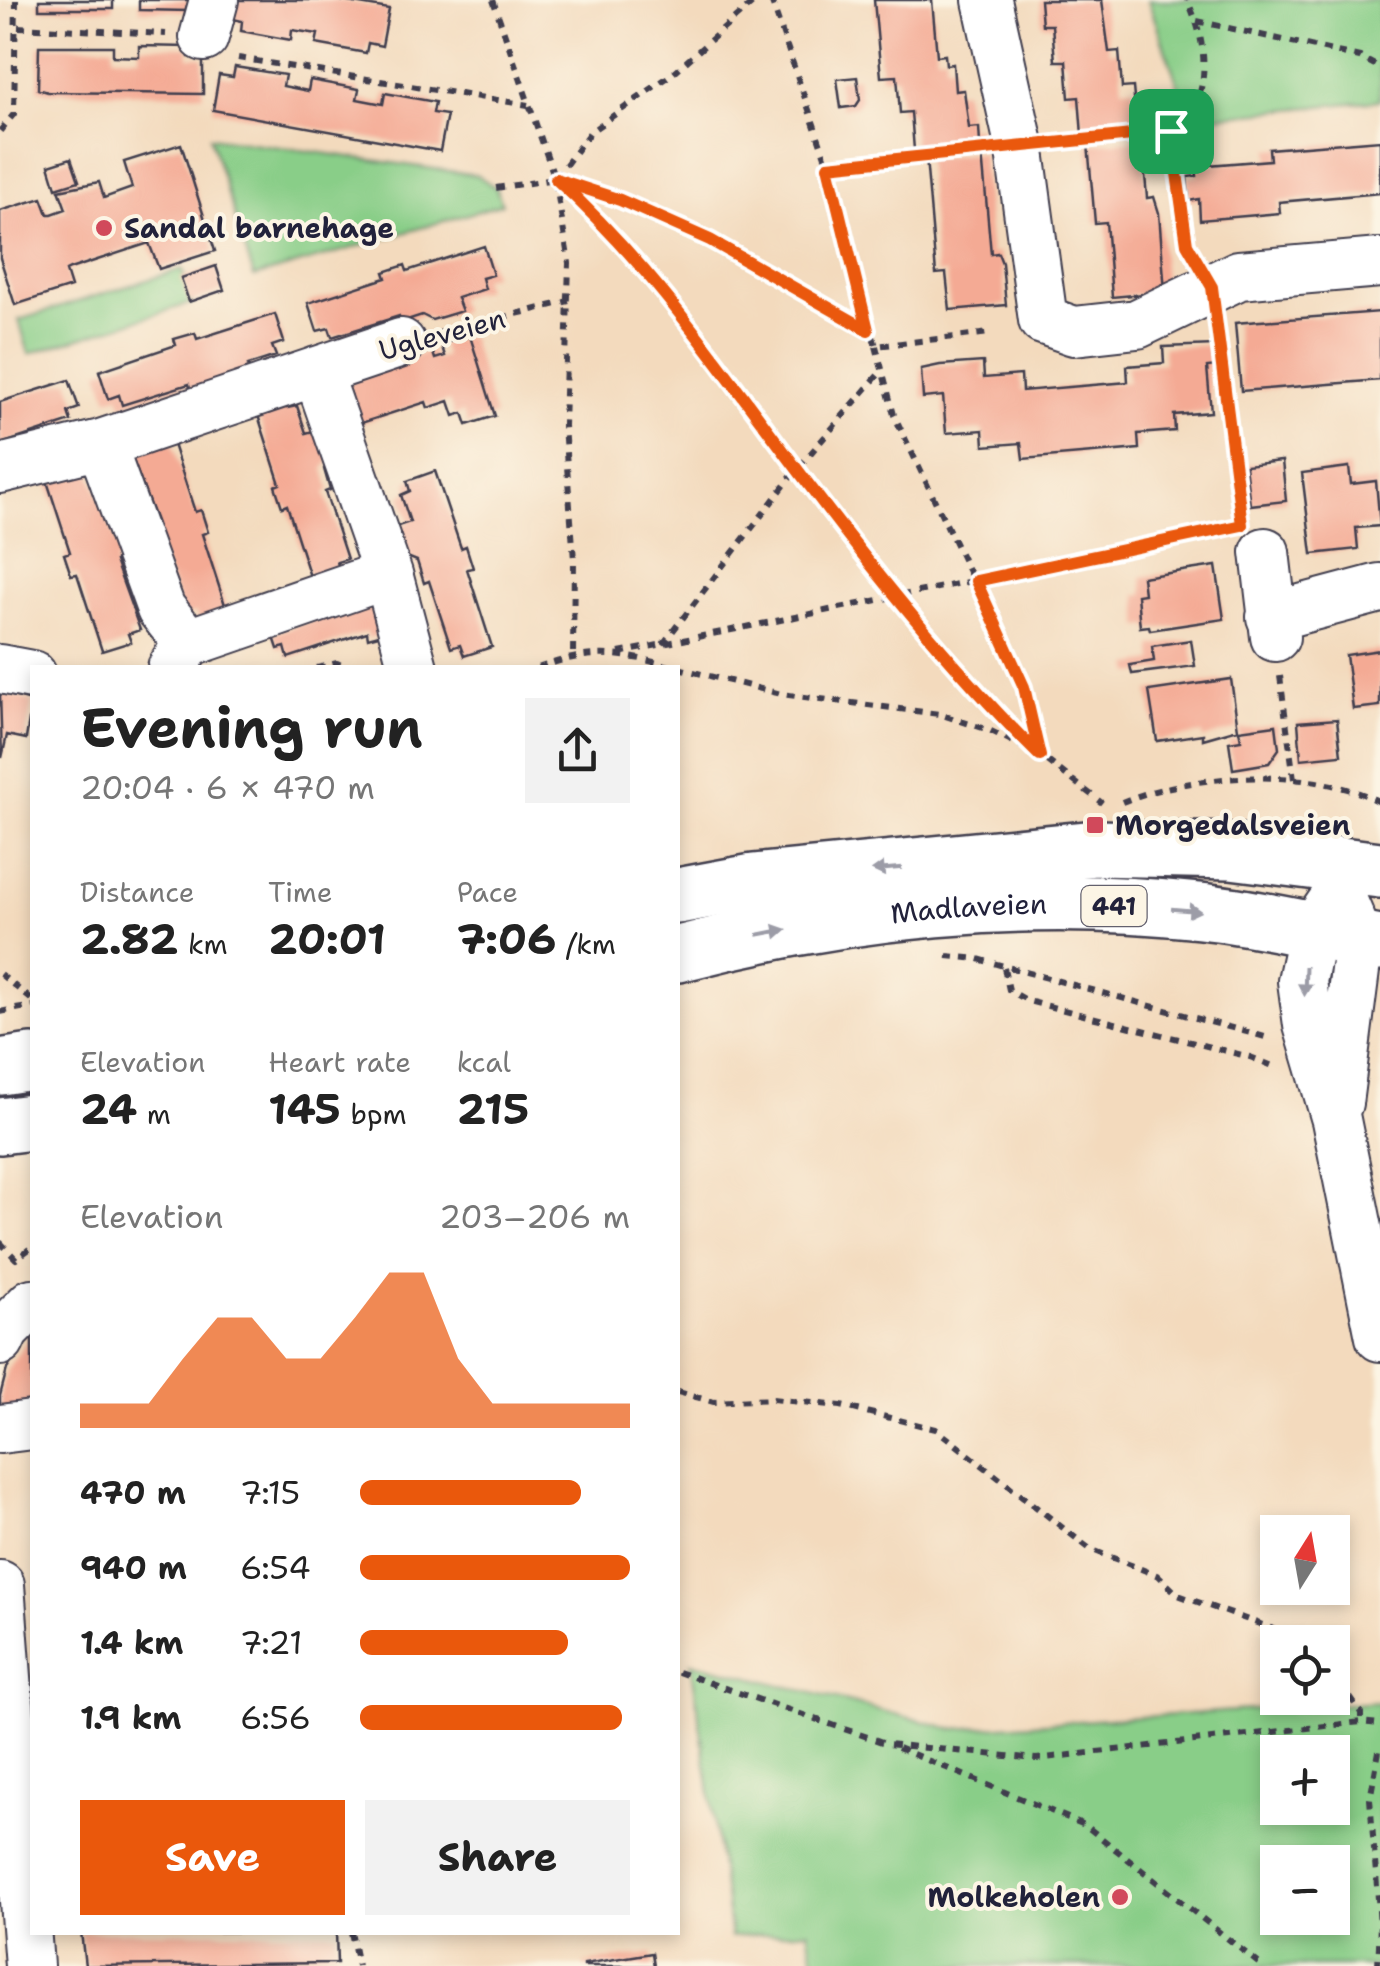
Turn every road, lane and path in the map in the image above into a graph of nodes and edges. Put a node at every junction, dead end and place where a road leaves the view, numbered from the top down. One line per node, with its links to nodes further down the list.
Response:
1 (16, 0): 9 (path)
2 (493, 0): 11 (path)
3 (756, 0): 16 (path)
4 (771, 0): 15 (path)
5 (987, 0): 14 (street)
6 (1187, 0): 8 (path)
7 (209, 19): 9 (path); 11 (path)
8 (1197, 21): 10 (path); 13 (path)
9 (18, 27): 12 (path)
10 (1380, 68)
11 (528, 104): 16 (path)
12 (0, 131)
13 (1171, 131): 14 (path); 19 (path)
14 (1019, 144): 15 (path); 19 (street)
15 (828, 166): 21 (path)
16 (556, 179): 17 (path); 20 (path); 21 (path); 29 (path)
17 (496, 188)
18 (1380, 263): 19 (street)
19 (1212, 287): 32 (path)
20 (569, 300): 23 (path, Ugleveien); 38 (path)
21 (868, 330): 24 (path)
22 (990, 333): 24 (path)
23 (401, 342): 25 (street, Ugleveien)
24 (876, 346): 26 (path)
25 (317, 371): 27 (street, Ugleveien); 31 (street)
26 (880, 373): 29 (path); 32 (path)
27 (101, 444): 28 (street, Ugleveien); 39 (street)
28 (0, 469)
29 (797, 469): 34 (path); 36 (path)
30 (1266, 552): 35 (street)
31 (388, 574): 39 (street); 40 (street)
32 (976, 581): 34 (path); 46 (path)
33 (1380, 588): 35 (street)
34 (900, 596): 36 (path); 46 (path)
35 (1273, 627): 47 (path)
36 (663, 644): 37 (path)
37 (620, 653): 38 (path); 42 (path)
38 (573, 654): 41 (path)
39 (180, 655)
40 (412, 665)
41 (546, 665)
42 (666, 665)
43 (0, 669): 45 (street)
44 (680, 669): 46 (path)
45 (30, 675)
46 (1040, 756): 47 (path)
47 (1294, 779): 48 (path)
48 (1380, 802)
49 (680, 896): 50 (main road, Madlaveien / 441, one-way to 49)
50 (1358, 912): 51 (main road, Madlaveien / 441, one-way to 50); 67 (street)
51 (680, 954)
52 (940, 956): 53 (path)
53 (1004, 968): 58 (path); 61 (path)
54 (0, 974): 55 (path)
55 (30, 1001)
56 (30, 1004): 57 (path)
57 (0, 1012)
58 (1272, 1039)
59 (30, 1062): 60 (main road)
60 (0, 1068)
61 (1286, 1076)
62 (30, 1122): 63 (main road)
63 (0, 1126)
64 (0, 1242): 65 (path)
65 (30, 1249)
66 (30, 1305): 68 (street)
67 (1380, 1338)
68 (0, 1341)
69 (680, 1393): 73 (path)
70 (30, 1425): 71 (street)
71 (0, 1429)
72 (9, 1618): 81 (street)
73 (1263, 1625)
74 (680, 1673): 78 (path)
75 (1350, 1697): 76 (path)
76 (1361, 1722): 77 (path); 78 (path)
77 (1380, 1724)
78 (888, 1744): 83 (path)
79 (1380, 1746): 84 (path)
80 (352, 1935): 82 (path)
81 (29, 1966)
82 (358, 1966)
83 (1262, 1966)
84 (1378, 1966)

